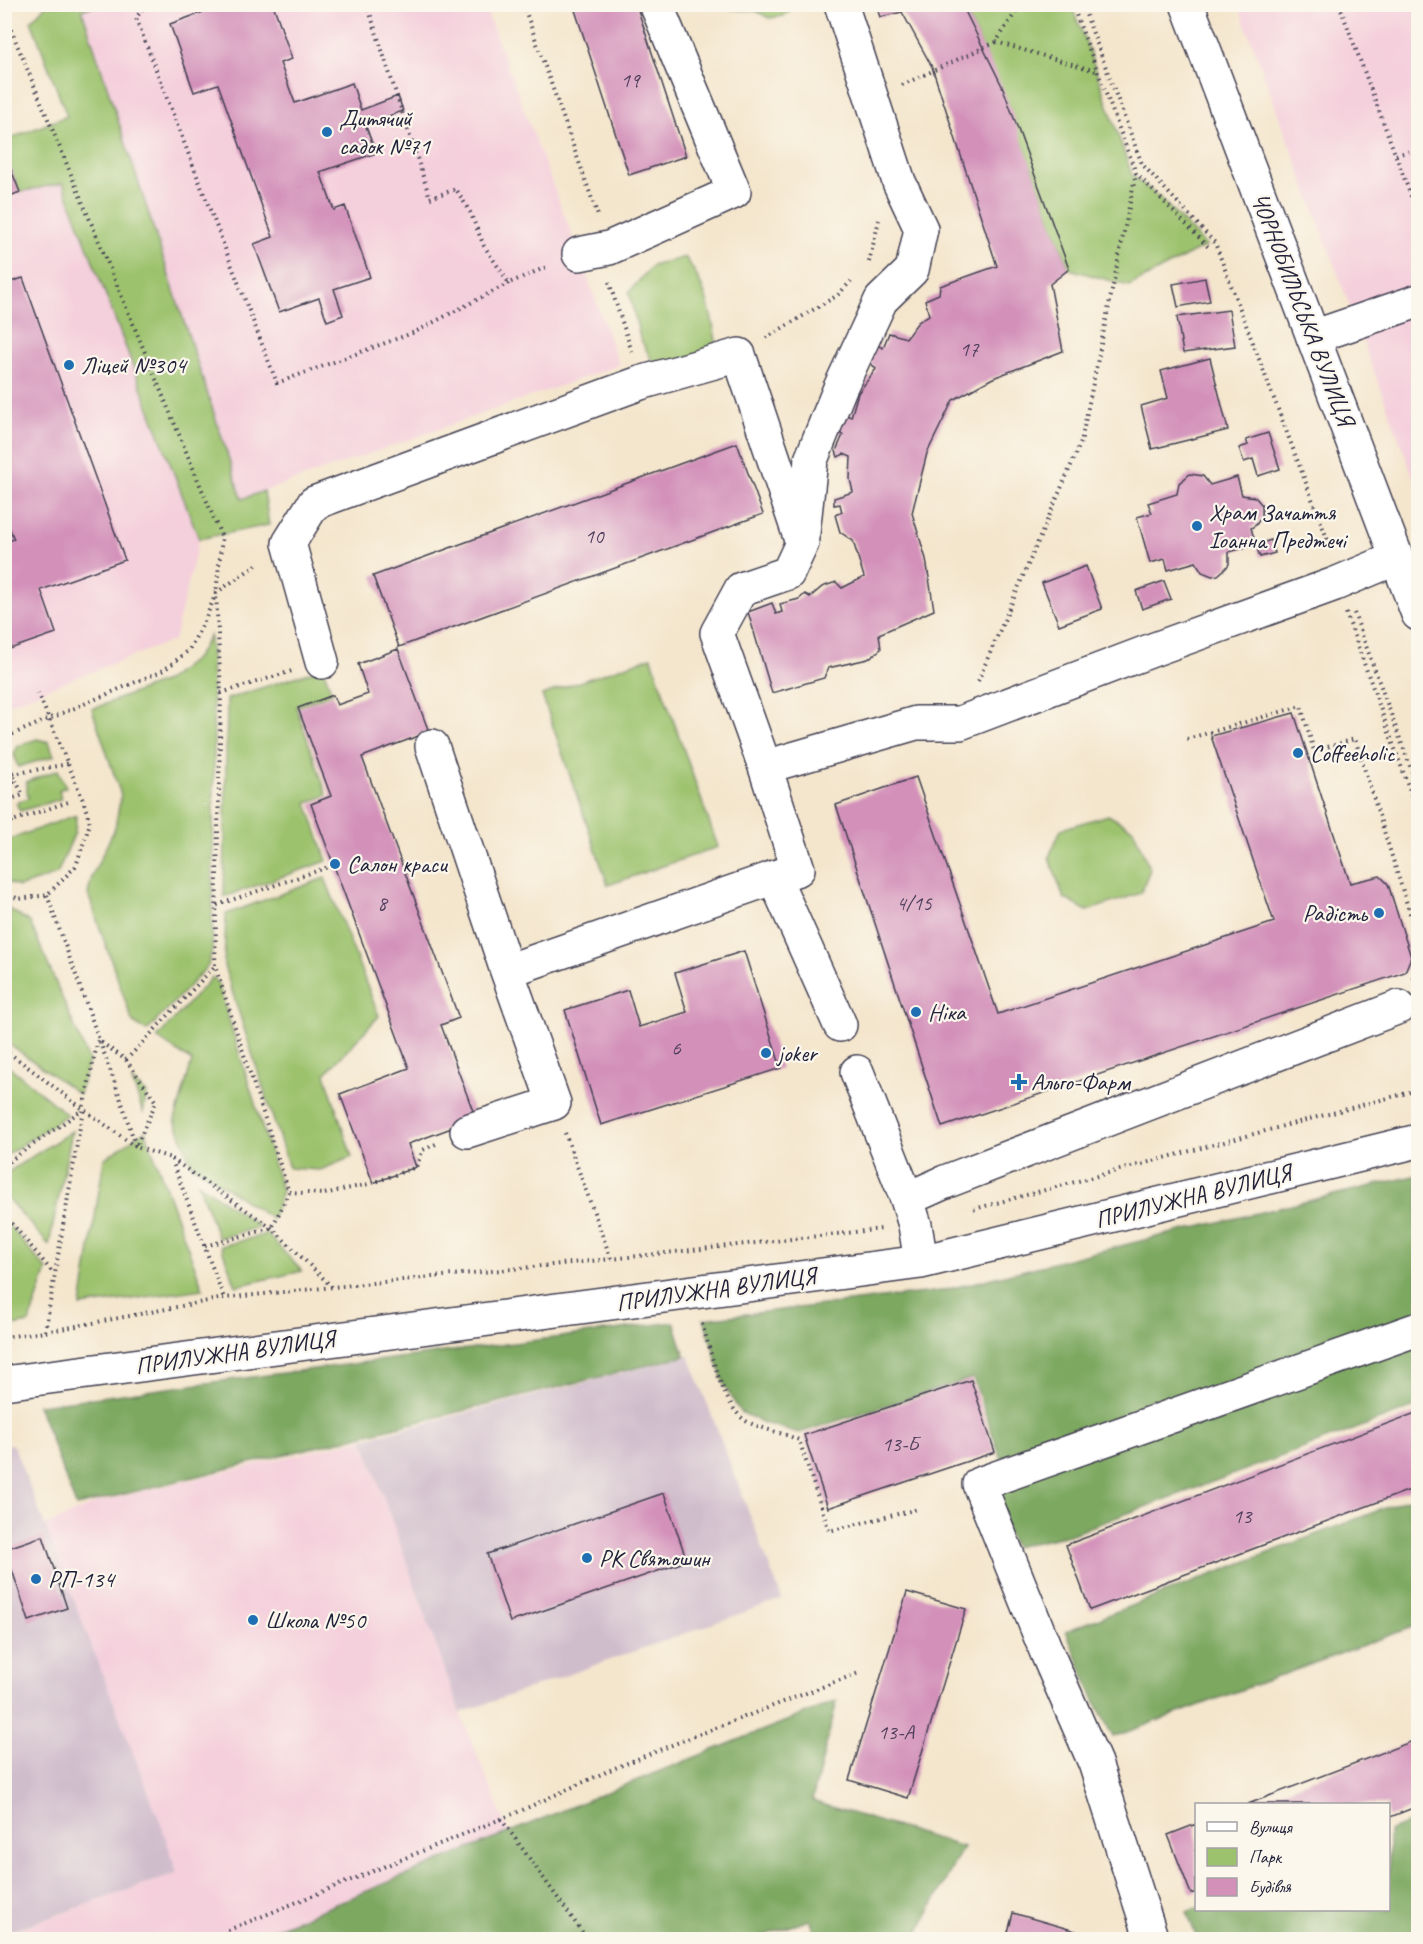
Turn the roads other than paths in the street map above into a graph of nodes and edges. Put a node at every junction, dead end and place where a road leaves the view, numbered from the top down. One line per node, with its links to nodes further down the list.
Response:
1 (656, 4): 4 (street)
2 (841, 4): 7 (street)
3 (1187, 4): 6 (street, ЧОРНОБИЛЬСЬКА ВУЛИЦЯ)
4 (594, 251)
5 (1419, 301): 6 (street)
6 (1313, 337): 8 (street, ЧОРНОБИЛЬСЬКА ВУЛИЦЯ)
7 (802, 543): 10 (street); 12 (street)
8 (1397, 558): 9 (street, ЧОРНОБИЛЬСЬКА ВУЛИЦЯ); 12 (street)
9 (1419, 614)
10 (322, 662)
11 (432, 746): 14 (street)
12 (765, 767): 13 (street)
13 (774, 877): 14 (street); 16 (street)
14 (507, 971): 18 (street)
15 (1399, 1007): 20 (street)
16 (840, 1025)
17 (857, 1072): 20 (street)
18 (467, 1131)
19 (1419, 1141): 21 (street, ПРИЛУЖНА ВУЛИЦЯ)
20 (911, 1212): 21 (street)
21 (921, 1262): 23 (street, ПРИЛУЖНА ВУЛИЦЯ)
22 (1419, 1329): 24 (street)
23 (4, 1383)
24 (1152, 1940)

